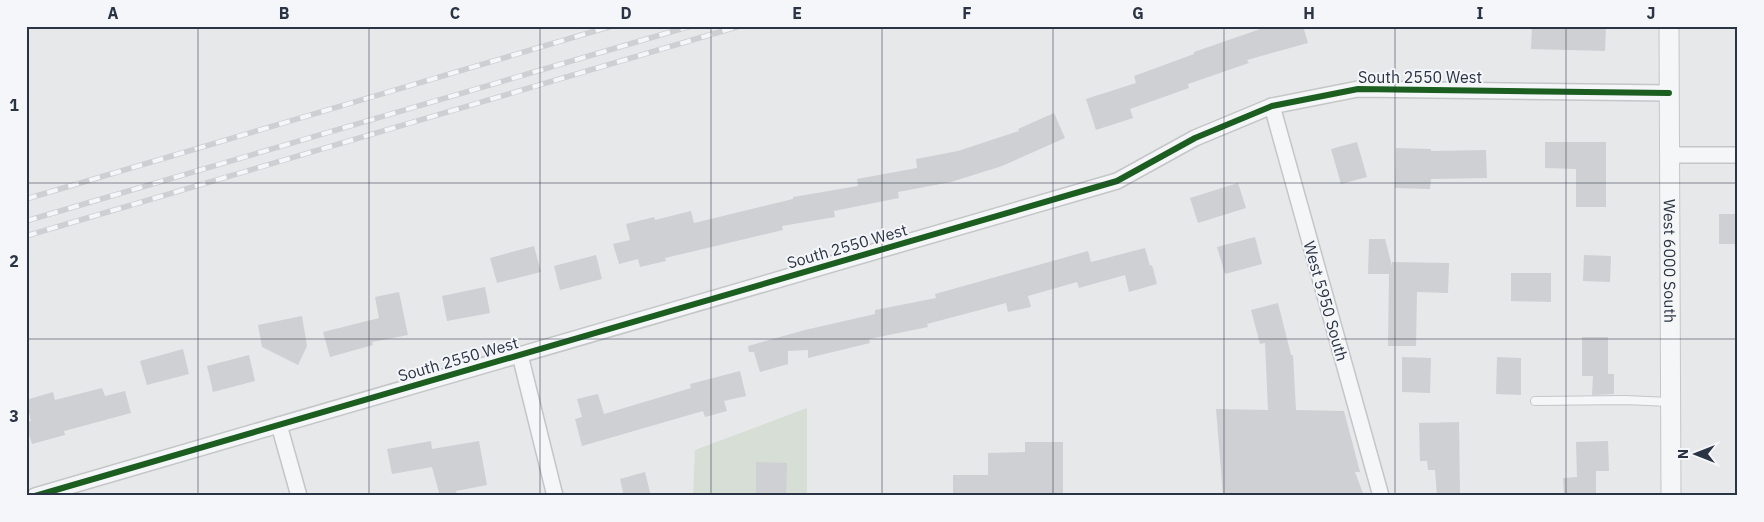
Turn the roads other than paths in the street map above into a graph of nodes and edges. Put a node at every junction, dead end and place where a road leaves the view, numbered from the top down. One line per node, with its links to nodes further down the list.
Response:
1 (1669, 26): 2 (street, West 6000 South)
2 (1669, 93): 3 (street, South 2550 West); 4 (street, West 6000 South)
3 (1272, 106): 6 (street, South 2550 West); 13 (street, West 5950 South)
4 (1670, 155): 5 (street); 8 (street, West 6000 South)
5 (1738, 155)
6 (520, 355): 9 (street, South 2550 West); 12 (street)
7 (1535, 401): 8 (lane)
8 (1672, 402): 14 (street, West 6000 South)
9 (279, 425): 10 (street, South 2550 West); 11 (street)
10 (35, 496)
11 (299, 496)
12 (555, 496)
13 (1381, 496)
14 (1671, 496)

